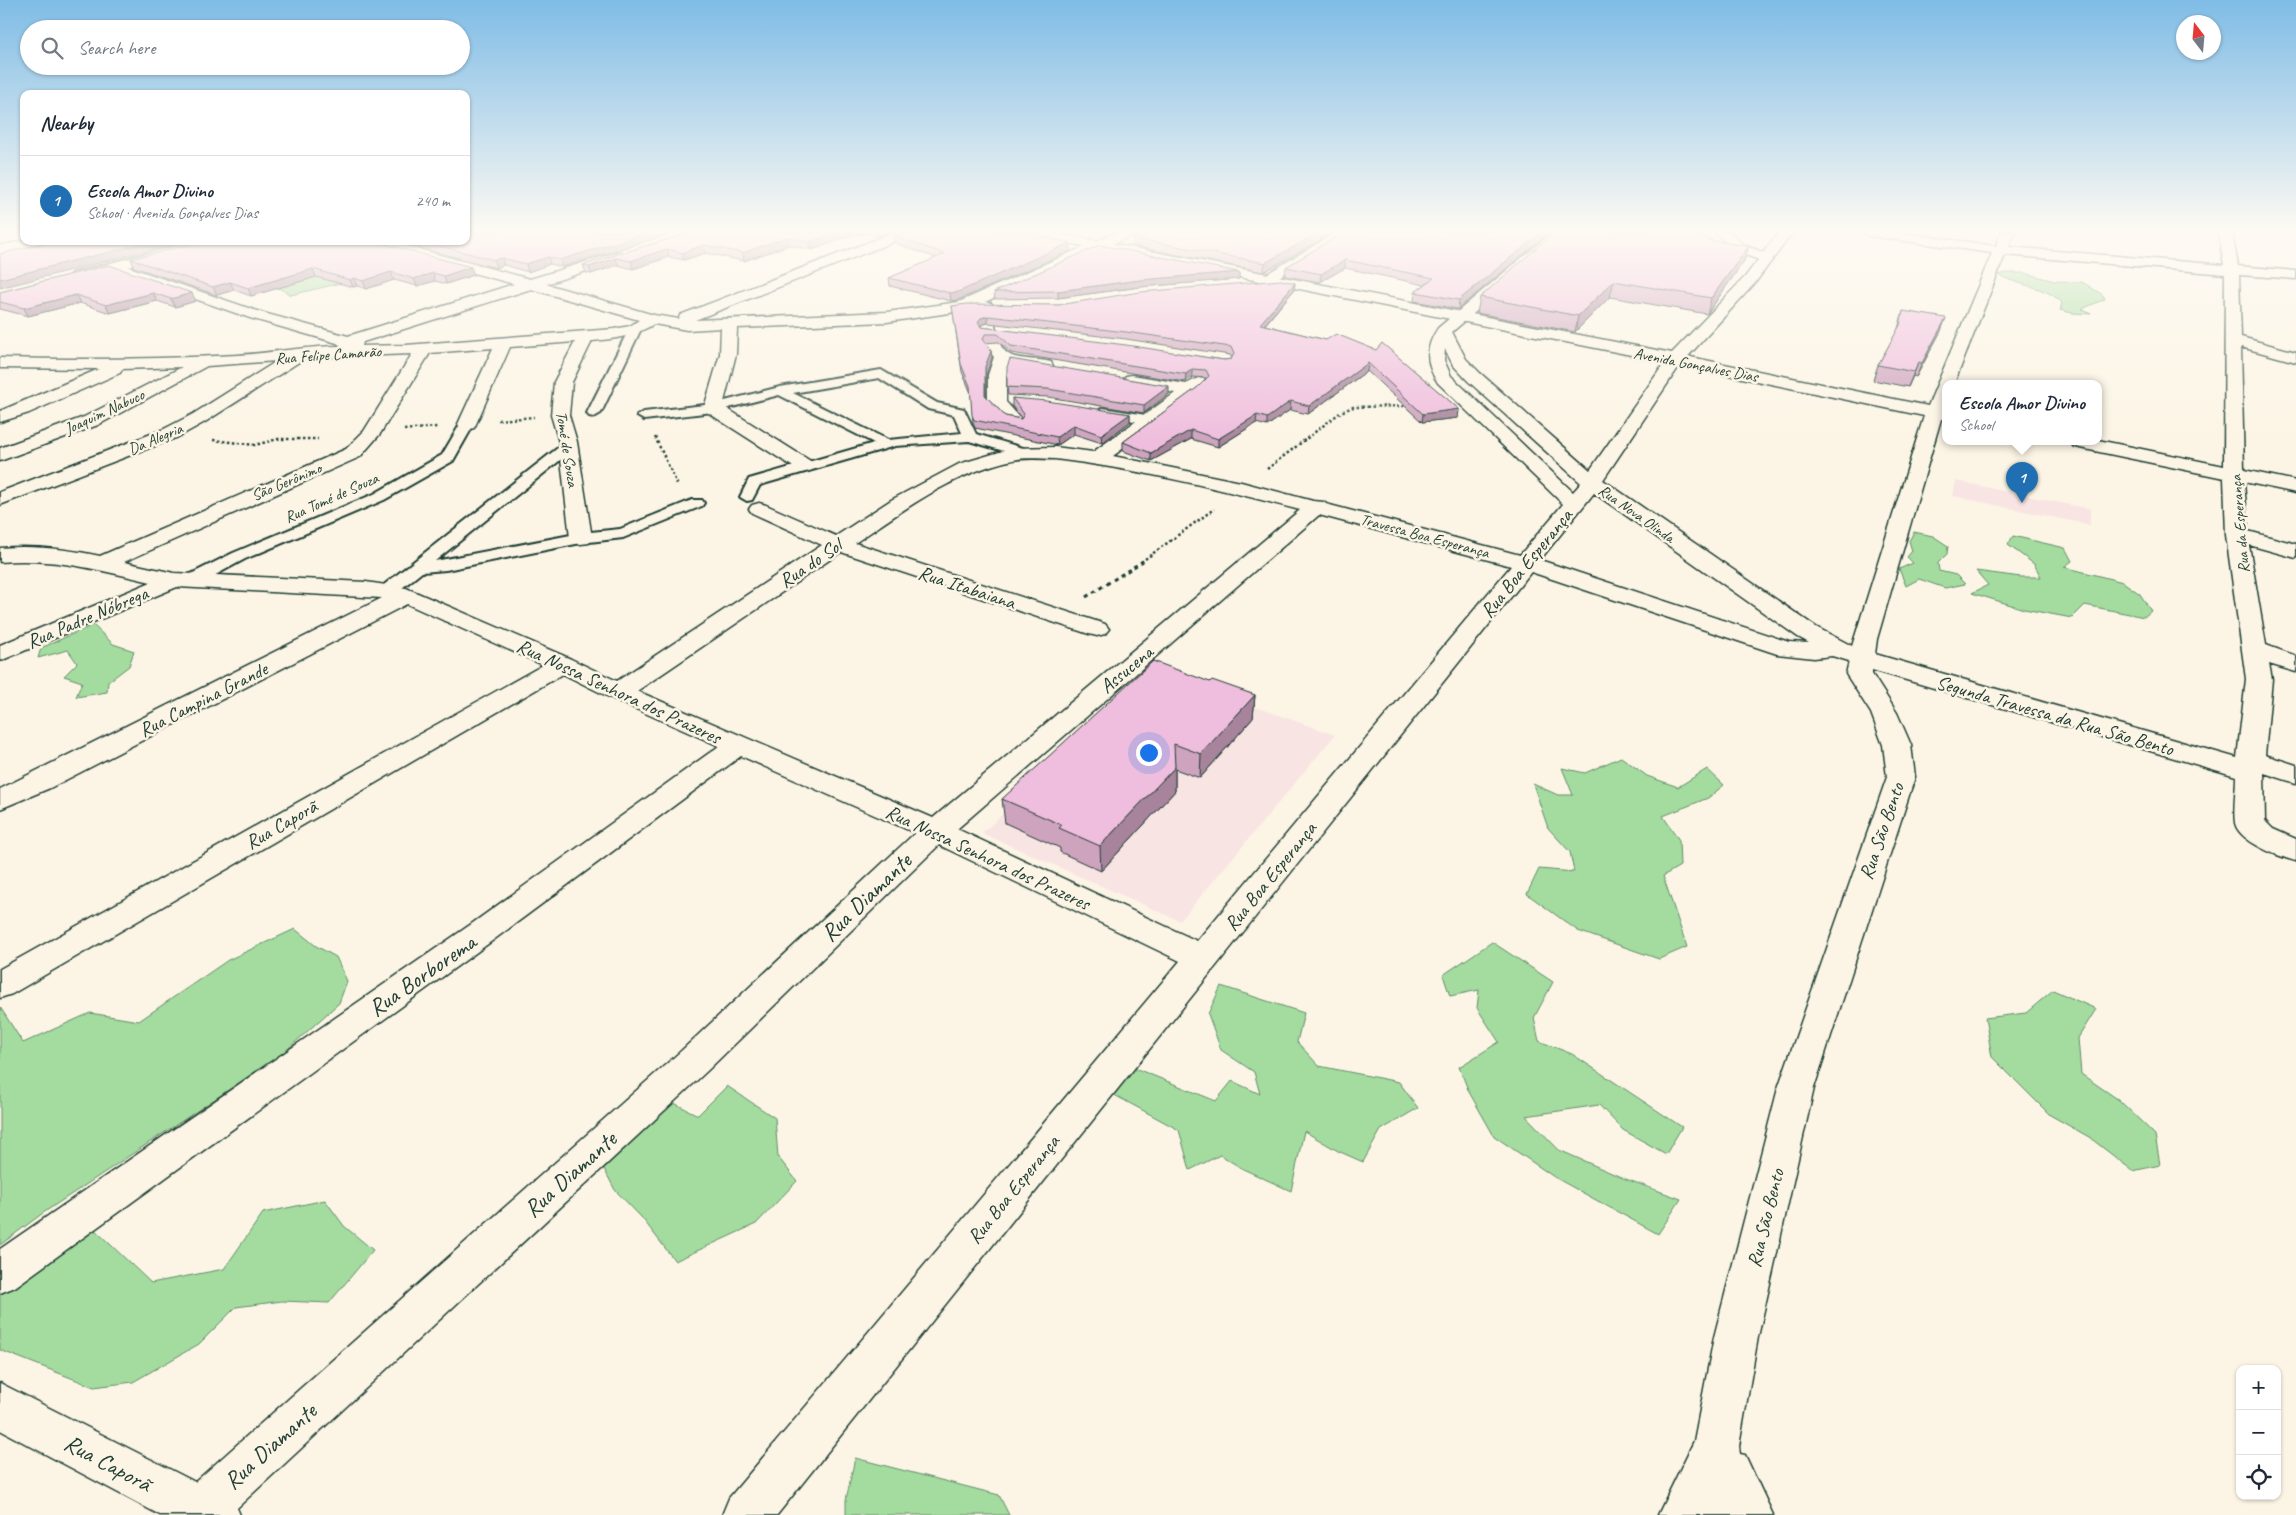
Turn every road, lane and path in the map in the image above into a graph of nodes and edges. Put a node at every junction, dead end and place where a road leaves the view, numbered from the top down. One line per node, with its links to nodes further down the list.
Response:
1 (222, 303): 22 (street)
2 (471, 303): 22 (street)
3 (598, 303): 15 (street)
4 (713, 303): 15 (street, Rua Felipe Camarão)
5 (970, 303): 11 (street)
6 (1390, 303): 14 (street, Avenida Gonçalves Dias)
7 (1477, 303): 14 (street, Rua Nova Olinda)
8 (1729, 303): 30 (street, Rua Boa Esperança)
9 (1981, 303): 37 (street, Rua São Bento)
10 (2232, 303): 23 (street, Rua da Esperança)
11 (963, 306): 12 (street); 16 (street)
12 (986, 306): 13 (street); 18 (street)
13 (1003, 306)
14 (1460, 317): 19 (street, Rua Nova Olinda); 30 (street, Avenida Gonçalves Dias)
15 (663, 321): 16 (street); 17 (street, Rua Felipe Camarão)
16 (729, 324): 40 (street)
17 (635, 329): 21 (street, Rua Felipe Camarão); 42 (lane)
18 (988, 330): 20 (street); 29 (street)
19 (1444, 331): 59 (street, Rua Nova Olinda); 59 (street, Rua Nova Olinda)
20 (1008, 332)
21 (586, 336): 24 (street, Rua Felipe Camarão); 52 (street, Tomé de Souza)
22 (350, 340): 26 (street); 27 (street)
23 (2233, 340): 28 (street); 57 (street, Rua da Esperança)
24 (504, 342): 25 (street, Rua Felipe Camarão); 48 (street)
25 (424, 348): 26 (street, Rua Felipe Camarão); 70 (street, São Gerônimo)
26 (373, 350): 27 (street, Rua Felipe Camarão)
27 (307, 353): 31 (street, Rua Felipe Camarão); 60 (street, Da Alegria)
28 (2296, 357)
29 (1002, 359): 34 (street); 47 (street)
30 (1676, 359): 43 (street, Avenida Gonçalves Dias); 59 (street, Rua Boa Esperança)
31 (206, 361): 33 (street, Rua Felipe Camarão); 54 (street, Joaquim Nabuco)
32 (0, 363): 33 (street, Rua Felipe Camarão)
33 (126, 363): 45 (street)
34 (1057, 368)
35 (1210, 372): 38 (street)
36 (1114, 377): 38 (street)
37 (1952, 380)
38 (1190, 390): 46 (street)
39 (780, 391): 40 (lane); 49 (lane); 50 (lane)
40 (713, 408): 44 (lane); 56 (street)
41 (1086, 409): 46 (lane)
42 (594, 412)
43 (1940, 413): 78 (street, Rua São Bento)
44 (644, 416)
45 (0, 417)
46 (1152, 420): 55 (street)
47 (1014, 421)
48 (467, 424): 72 (lane, Rua Tomé de Souza)
49 (970, 437): 50 (lane); 53 (lane)
50 (886, 444): 56 (lane)
51 (2094, 445): 57 (street)
52 (569, 446): 65 (street, Tomé de Souza); 71 (lane)
53 (1020, 454): 55 (street, Rua do Sol); 66 (street, Rua do Sol)
54 (0, 456)
55 (1097, 458): 63 (street, Travessa Boa Esperança)
56 (805, 466): 62 (lane)
57 (2234, 474): 58 (street); 64 (street, Rua da Esperança)
58 (2296, 487)
59 (1583, 493): 69 (street, Rua Boa Esperança); 75 (street, Rua Nova Olinda)
60 (0, 499)
61 (697, 503): 65 (lane)
62 (753, 503): 66 (street, Rua Itabaiana)
63 (1317, 506): 69 (street, Travessa Boa Esperança); 86 (street, Assucena)
64 (2237, 535): 67 (street); 76 (street, Rua da Esperança)
65 (580, 538): 71 (lane)
66 (837, 544): 74 (street, Rua Itabaiana); 81 (street, Rua do Sol)
67 (2296, 550)
68 (0, 555): 70 (street, Rua Nossa Senhora dos Prazeres)
69 (1527, 562): 75 (street, Travessa Boa Esperança); 88 (street, Rua Boa Esperança)
70 (104, 563): 72 (street, Rua Nossa Senhora dos Prazeres)
71 (417, 567): 73 (lane)
72 (182, 580): 73 (street, Rua Nossa Senhora dos Prazeres); 77 (street, Rua Padre Nóbrega)
73 (396, 594): 79 (street, Rua Nossa Senhora dos Prazeres); 85 (street, Rua Campina Grande)
74 (1097, 629)
75 (1834, 648): 78 (street, Rua Nova Olinda)
76 (2253, 649): 80 (street); 83 (street, Rua da Esperança)
77 (0, 654)
78 (1861, 659): 83 (street, Segunda Travessa da Rua São Bento); 92 (street, Rua São Bento)
79 (562, 664): 81 (street, Rua Nossa Senhora dos Prazeres); 89 (street, Rua Caporã)
80 (2296, 665)
81 (618, 692): 82 (street, Rua Nossa Senhora dos Prazeres)
82 (738, 745): 86 (street, Rua Nossa Senhora dos Prazeres); 90 (street, Rua Borborema)
83 (2251, 765): 84 (street, Segunda Travessa da Rua São Bento); 87 (street, Rua da Esperança)
84 (2296, 774)
85 (0, 800)
86 (936, 831): 88 (street, Rua Nossa Senhora dos Prazeres); 93 (street, Rua Diamante)
87 (2296, 851)
88 (1203, 958): 94 (street, Rua Boa Esperança)
89 (0, 985)
90 (0, 1273)
91 (0, 1406): 93 (street, Rua Caporã)
92 (1716, 1446): 95 (street, Rua São Bento); 96 (street, Rua São Bento); 97 (street)
93 (208, 1513)
94 (746, 1515)
95 (1682, 1515)
96 (1727, 1515)
97 (1749, 1515)

